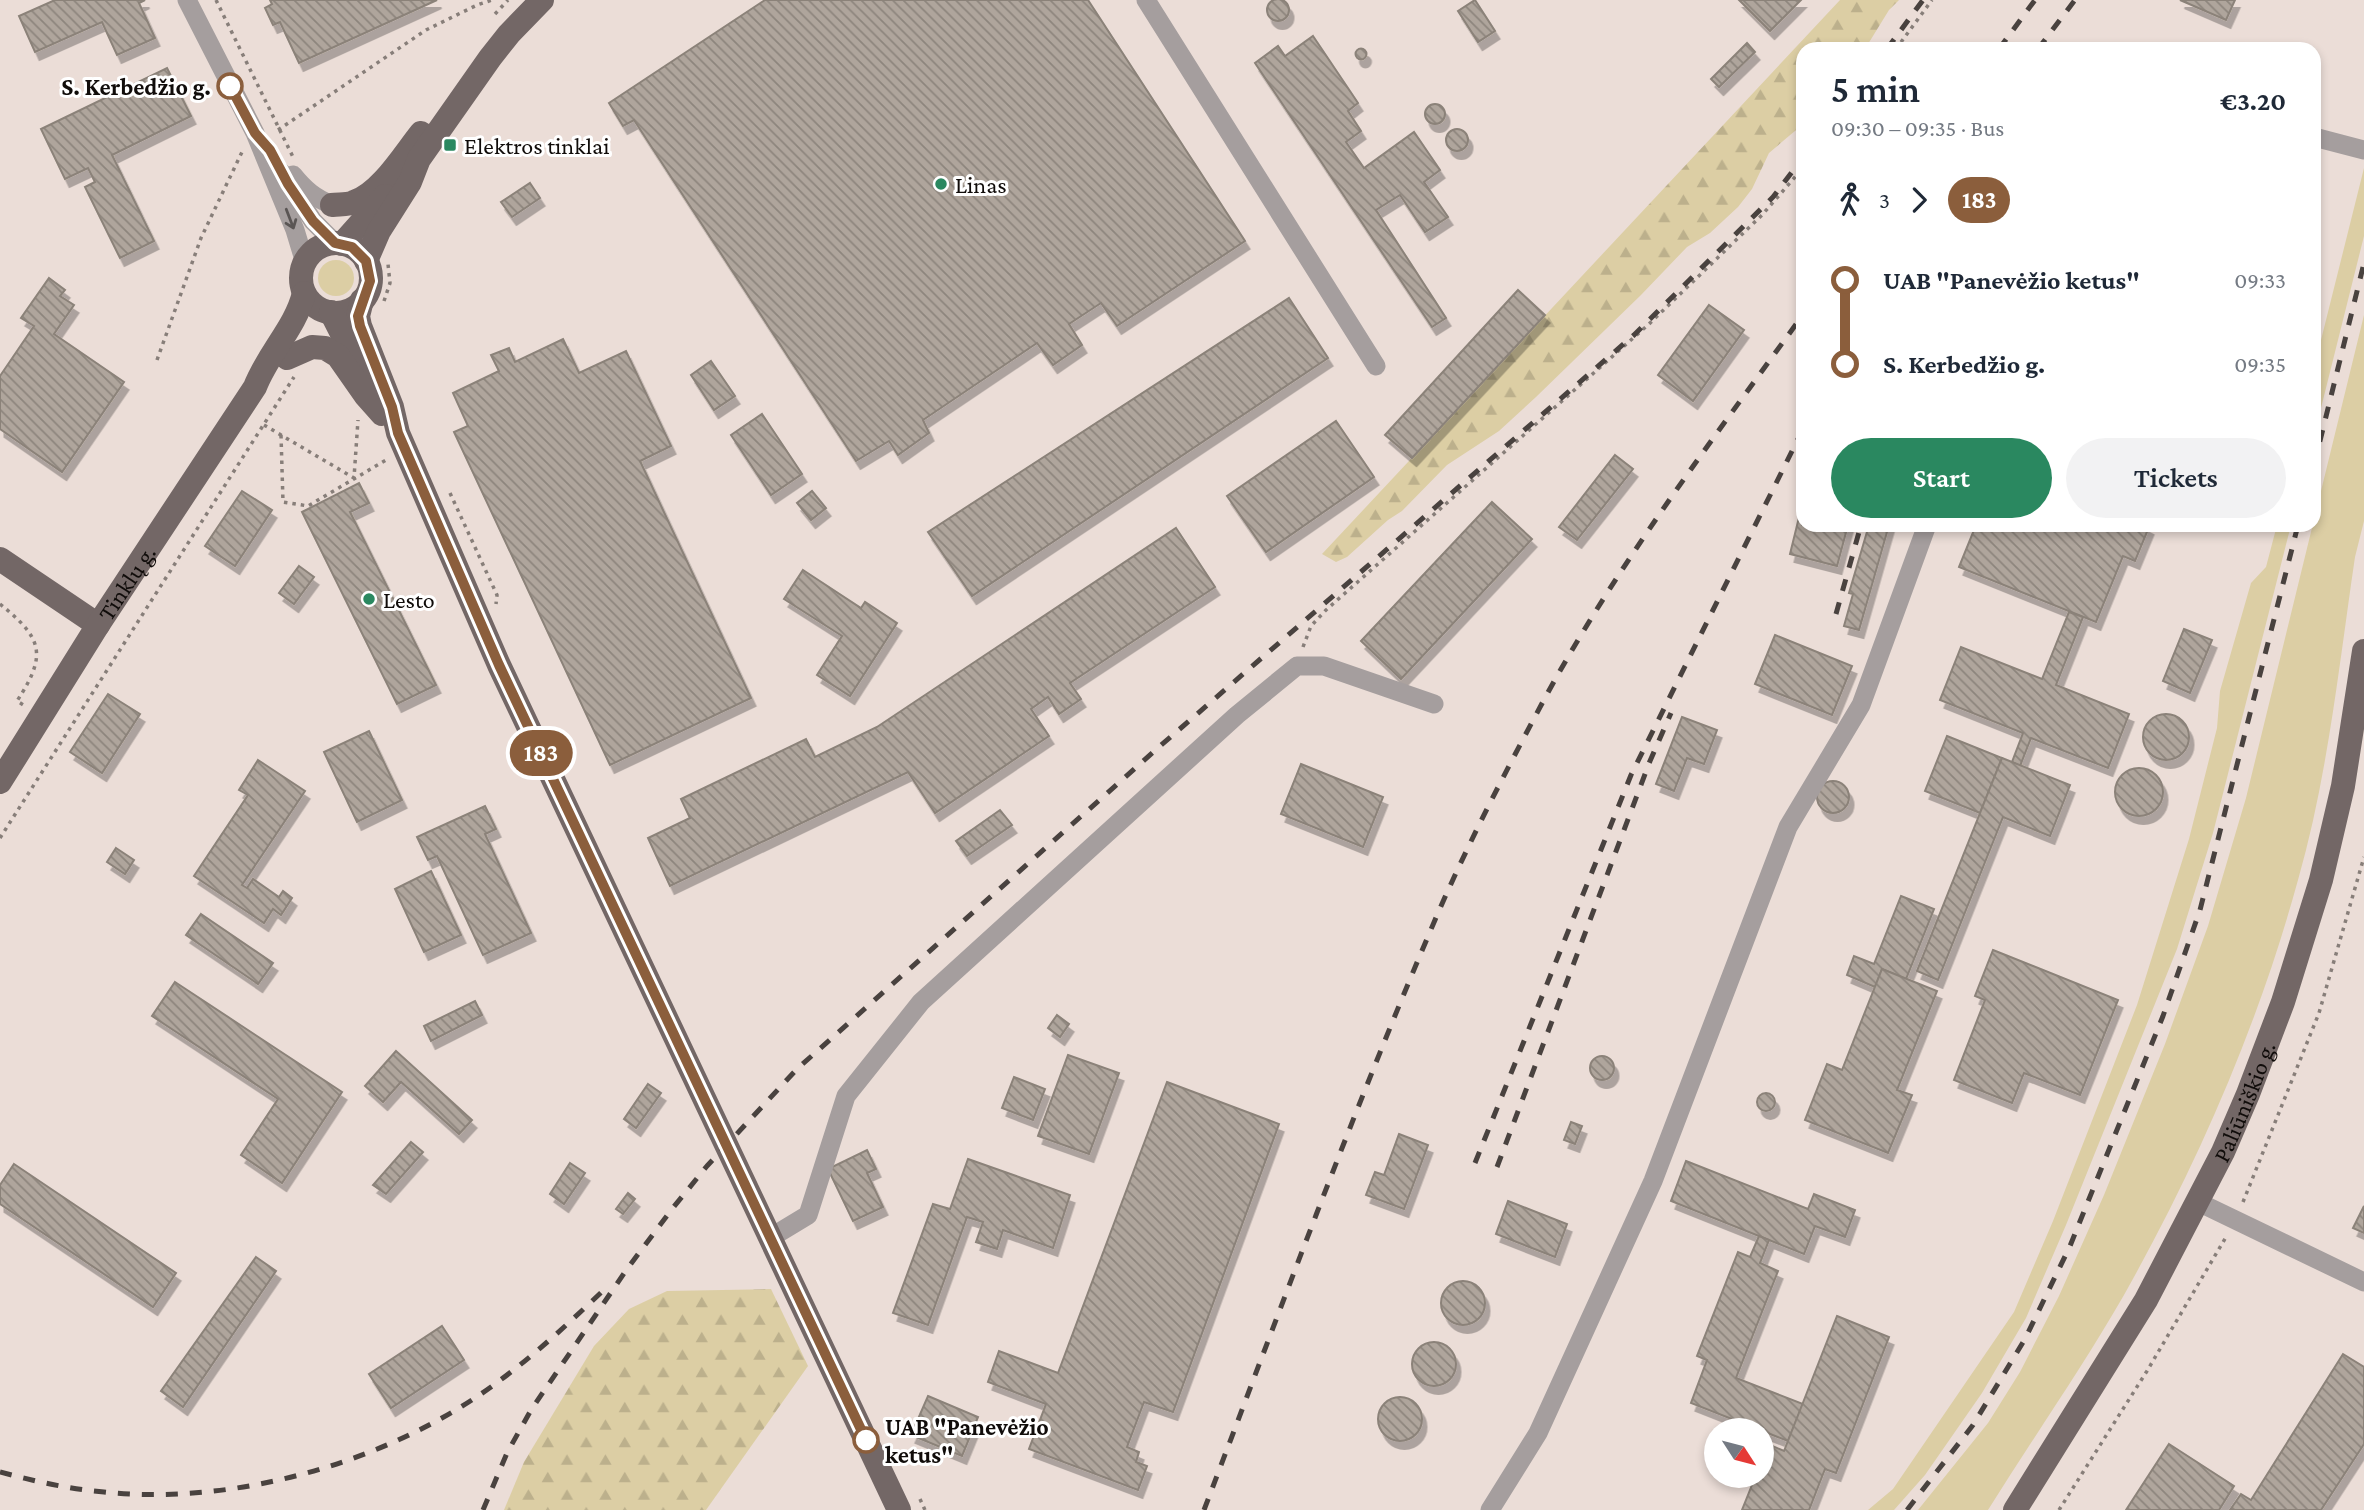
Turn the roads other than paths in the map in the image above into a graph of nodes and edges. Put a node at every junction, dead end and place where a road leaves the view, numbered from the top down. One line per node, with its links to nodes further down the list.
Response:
1 (187, 0): 5 (street)
2 (542, 0): 4 (main road)
3 (1146, 0): 18 (street)
4 (463, 96): 9 (main road); 10 (main road)
5 (255, 133): 7 (street); 13 (street, one-way to 13)
6 (2321, 138): 8 (street)
7 (270, 150): 10 (street); 11 (street)
8 (2364, 150)
9 (419, 159): 11 (main road); 12 (main road)
10 (332, 205)
11 (339, 244): 12 (main road); 13 (main road)
12 (377, 261): 15 (main road)
13 (304, 262): 14 (main road)
14 (304, 293): 16 (main road); 19 (main road, Tinklų g.)
15 (372, 304): 16 (main road); 20 (main road)
16 (328, 312): 17 (main road, Tinklų g.); 20 (main road)
17 (292, 365): 19 (main road, Tinklų g.); 20 (main road, Tinklų g.)
18 (1376, 366)
19 (255, 387): 23 (main road, Tinklų g.)
20 (379, 419): 28 (main road)
21 (1924, 532): 31 (street)
22 (0, 559): 23 (main road)
23 (97, 625): 26 (main road, Tinklų g.)
24 (2364, 651): 27 (main road, Paliūniškio g.)
25 (1434, 704): 28 (street)
26 (0, 782)
27 (2198, 1202): 29 (street); 32 (main road, Paliūniškio g.)
28 (770, 1238): 30 (main road)
29 (2364, 1282)
30 (899, 1510)
31 (1490, 1510)
32 (2015, 1510)

